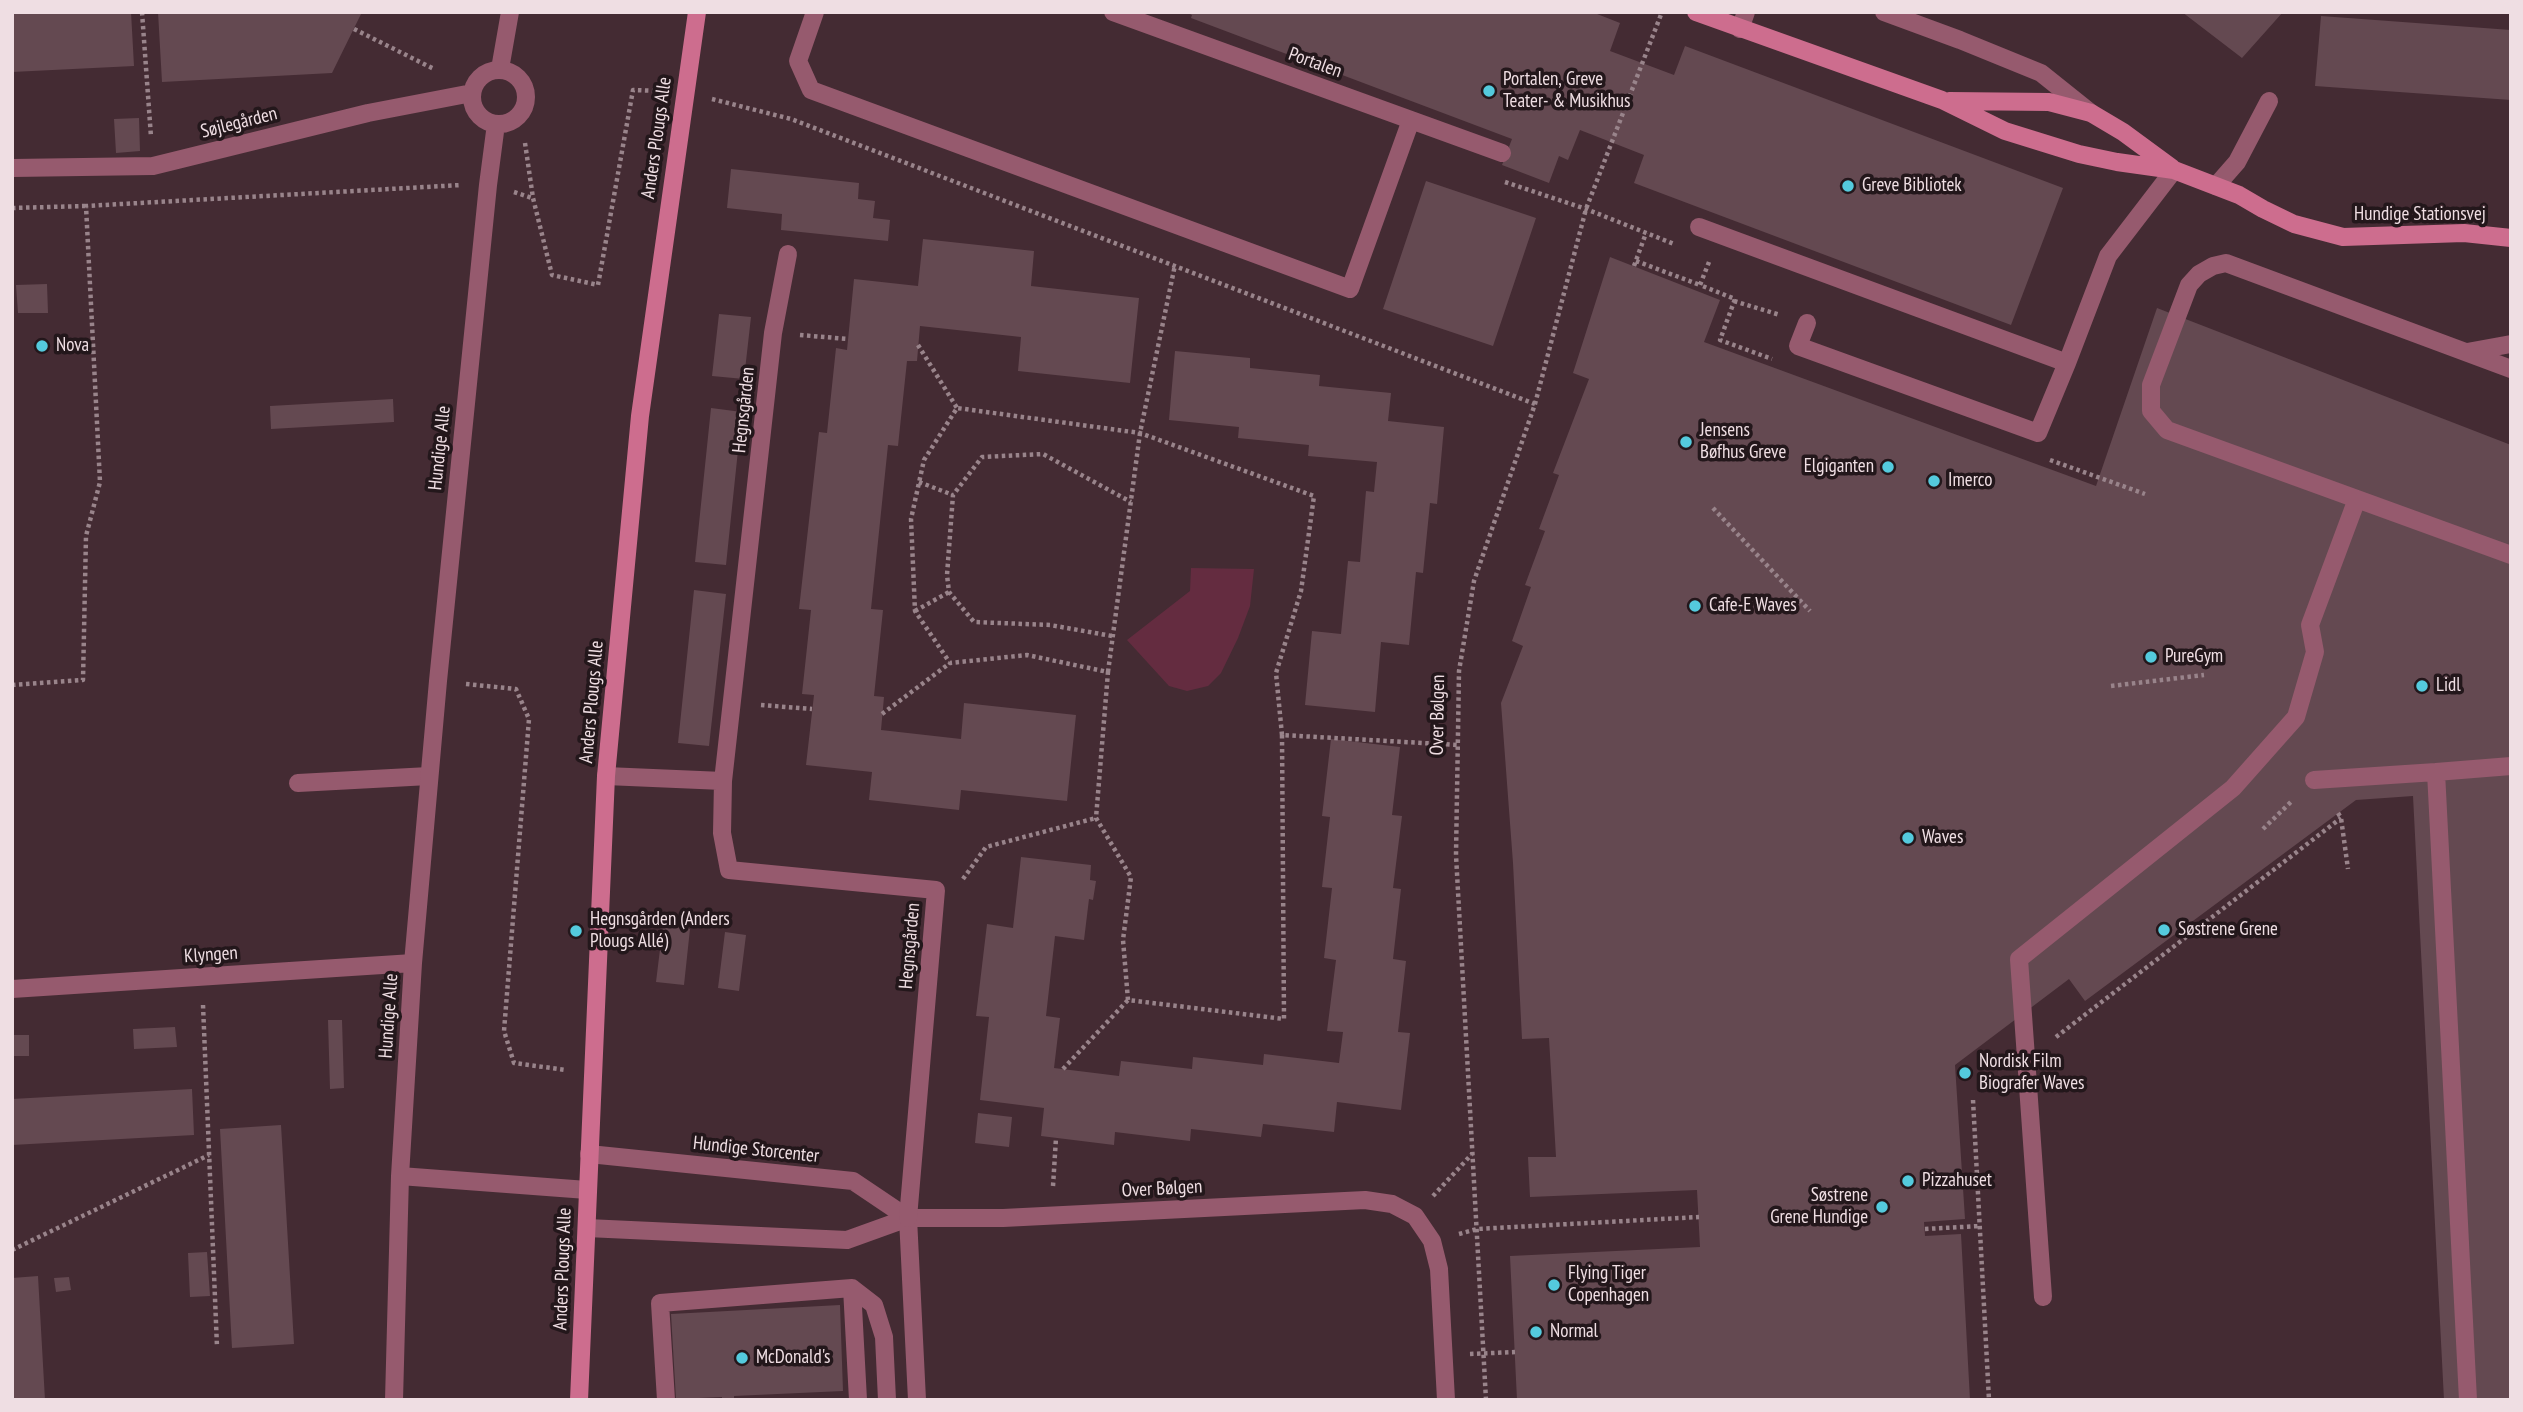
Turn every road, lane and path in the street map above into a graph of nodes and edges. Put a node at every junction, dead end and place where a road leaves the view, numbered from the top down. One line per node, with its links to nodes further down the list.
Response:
1 (142, 12): 21 (path)
2 (510, 12): 11 (street)
3 (697, 12): 13 (street, Anders Plougs Alle)
4 (815, 12): 18 (street)
5 (1113, 12): 18 (street, Portalen)
6 (1662, 12): 30 (path, Over Bølgen)
7 (1696, 12): 9 (street, Hundige Stationsvej)
8 (1884, 12): 17 (street)
9 (1743, 20): 14 (street, Hundige Stationsvej)
10 (354, 29): 12 (path)
11 (500, 69): 12 (street); 16 (street)
12 (463, 94): 19 (street); 21 (street, Søjlegården)
13 (684, 95): 27 (path); 36 (path); 77 (street, Anders Plougs Alle)
14 (1942, 100): 17 (street, Hundige Stationsvej); 23 (street, Hundige Stationsvej)
15 (2269, 101): 26 (street)
16 (521, 113): 19 (street); 27 (path)
17 (2091, 113): 23 (street, Hundige Stationsvej)
18 (1411, 120): 20 (street, Portalen)
19 (496, 124): 25 (street, Hundige Alle)
20 (1502, 153)
21 (153, 166): 22 (street, Søjlegården)
22 (12, 168)
23 (2174, 170): 26 (street, Hundige Stationsvej); 46 (street)
24 (1507, 183): 30 (path)
25 (488, 185): 27 (path); 28 (path); 66 (street, Hundige Alle)
26 (2216, 186): 33 (street, Hundige Stationsvej)
27 (533, 198)
28 (86, 205): 29 (path); 67 (path)
29 (12, 208)
30 (1586, 209): 32 (path); 48 (path, Over Bølgen)
31 (1699, 227): 46 (street)
32 (1646, 233): 34 (path); 37 (path)
33 (2511, 237)
34 (1679, 245)
35 (788, 254): 41 (street, Hegnsgården)
36 (1175, 265): 48 (path); 50 (path)
37 (1700, 285)
38 (1734, 301): 39 (path)
39 (1786, 317)
40 (1807, 323): 46 (street)
41 (773, 333): 42 (path); 69 (street, Hegnsgården)
42 (848, 339)
43 (2511, 344): 45 (street)
44 (918, 345): 49 (path)
45 (2467, 352): 47 (street); 55 (street)
46 (2067, 363)
47 (2511, 369)
48 (1535, 404): 73 (path, Over Bølgen)
49 (957, 408): 50 (path); 52 (path)
50 (1140, 433): 56 (path); 72 (path)
51 (2093, 476): 53 (path)
52 (919, 482): 54 (path); 60 (path)
53 (2145, 494)
54 (953, 495): 56 (path); 59 (path)
55 (2357, 499): 58 (street); 109 (street)
56 (1131, 502): 62 (path)
57 (1713, 509): 61 (path)
58 (2511, 555)
59 (948, 592): 60 (path); 62 (path)
60 (915, 611): 63 (path)
61 (1810, 611)
62 (1112, 636): 64 (path)
63 (950, 663): 64 (path); 71 (path)
64 (1108, 673): 81 (path)
65 (2204, 675): 68 (path)
66 (438, 681): 76 (street, Hundige Alle); 91 (path)
67 (12, 684)
68 (2111, 686)
69 (733, 703): 70 (path); 79 (street, Hegnsgården)
70 (812, 709)
71 (882, 714)
72 (1282, 735): 73 (path); 88 (path)
73 (1458, 745): 94 (path, Over Bølgen)
74 (2511, 766): 75 (street)
75 (2436, 772): 78 (street); 122 (street)
76 (429, 776): 80 (street); 85 (street, Hundige Alle)
77 (606, 776): 79 (street); 91 (street, Anders Plougs Alle)
78 (2314, 780): 82 (path)
79 (723, 781): 84 (street, Hegnsgården)
80 (298, 783)
81 (1096, 818): 84 (path); 88 (path)
82 (2263, 829)
83 (2348, 869): 89 (path)
84 (936, 890): 102 (street, Hegnsgården)
85 (413, 963): 86 (street, Klyngen); 97 (street, Hundige Alle)
86 (202, 976): 87 (street, Klyngen); 96 (path)
87 (12, 989)
88 (1128, 1000): 90 (path)
89 (2056, 1037)
90 (1063, 1069)
91 (594, 1073): 95 (street, Anders Plougs Alle)
92 (1973, 1100): 103 (path)
93 (1056, 1138): 99 (path)
94 (1473, 1153): 100 (path); 105 (path, Over Bølgen)
95 (589, 1154): 98 (street, Anders Plougs Alle); 102 (street, Hundige Storcenter)
96 (209, 1155): 107 (path); 110 (path)
97 (400, 1175): 98 (street); 113 (street, Hundige Alle)
98 (587, 1190): 104 (street, Anders Plougs Alle)
99 (1051, 1216): 100 (street, Over Bølgen); 102 (street, Over Bølgen)
100 (1415, 1216): 119 (street)
101 (1699, 1217): 105 (path)
102 (908, 1218): 104 (street, Over Bølgen); 118 (street, Hegnsgården)
103 (1980, 1226): 106 (path); 121 (path)
104 (587, 1228): 114 (street, Anders Plougs Alle)
105 (1477, 1229): 112 (path, Over Bølgen)
106 (1925, 1229)
107 (12, 1250)
108 (852, 1288): 115 (street); 116 (street); 117 (street)
109 (2043, 1297)
110 (217, 1348)
111 (1515, 1352): 112 (path)
112 (1484, 1353): 120 (path, Over Bølgen)
113 (394, 1400)
114 (579, 1400)
115 (666, 1400)
116 (858, 1400)
117 (887, 1400)
118 (917, 1400)
119 (1446, 1400)
120 (1486, 1400)
121 (1989, 1400)
122 (2468, 1400)

